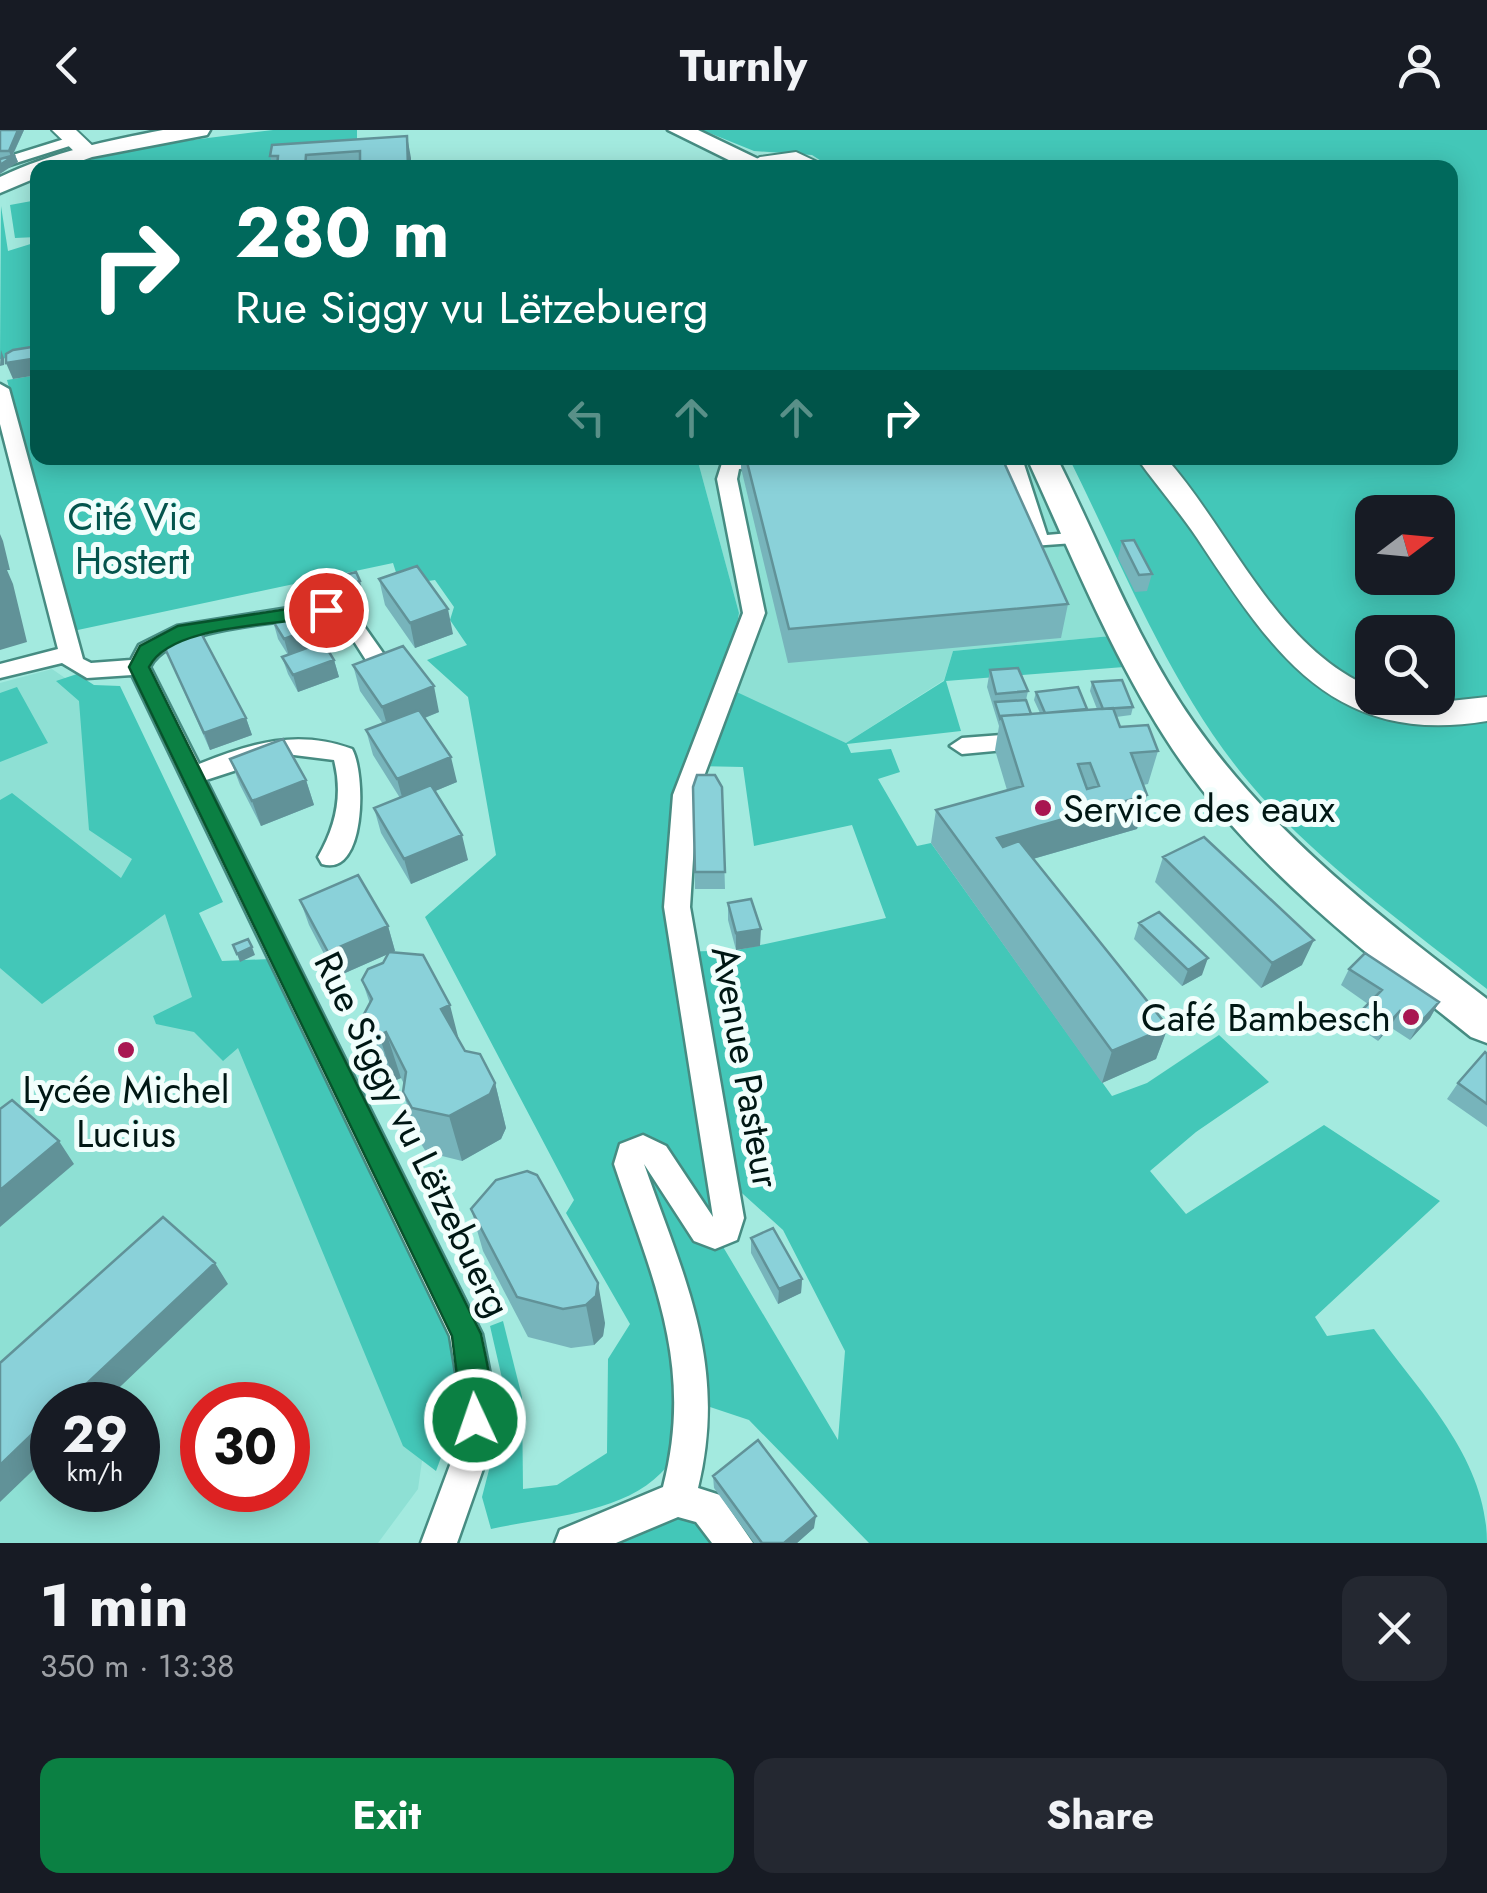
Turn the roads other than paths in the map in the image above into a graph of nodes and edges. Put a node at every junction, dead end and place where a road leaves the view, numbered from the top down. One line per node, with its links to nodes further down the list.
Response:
1 (679, 130): 5 (main road)
2 (187, 132): 3 (main road)
3 (75, 140): 4 (main road); 6 (street)
4 (49, 160)
5 (749, 160)
6 (0, 164)
7 (30, 172): 8 (main road)
8 (0, 186)
9 (0, 389): 15 (street)
10 (730, 465): 25 (street, Avenue Pasteur)
11 (1014, 465): 14 (street)
12 (1045, 465): 14 (main road)
13 (1157, 465): 19 (main road)
14 (1081, 538): 24 (main road)
15 (70, 653): 17 (street); 18 (street)
16 (379, 663): 17 (street)
17 (139, 667): 22 (street, Rue Siggy vu Lëtzebuerg)
18 (0, 671)
19 (1487, 710)
20 (1052, 739): 21 (street)
21 (962, 746)
22 (192, 776): 23 (street); 26 (street, Rue Siggy vu Lëtzebuerg)
23 (331, 857)
24 (1487, 1024)
25 (678, 1499): 27 (street); 28 (street)
26 (439, 1543)
27 (573, 1543)
28 (734, 1543)

